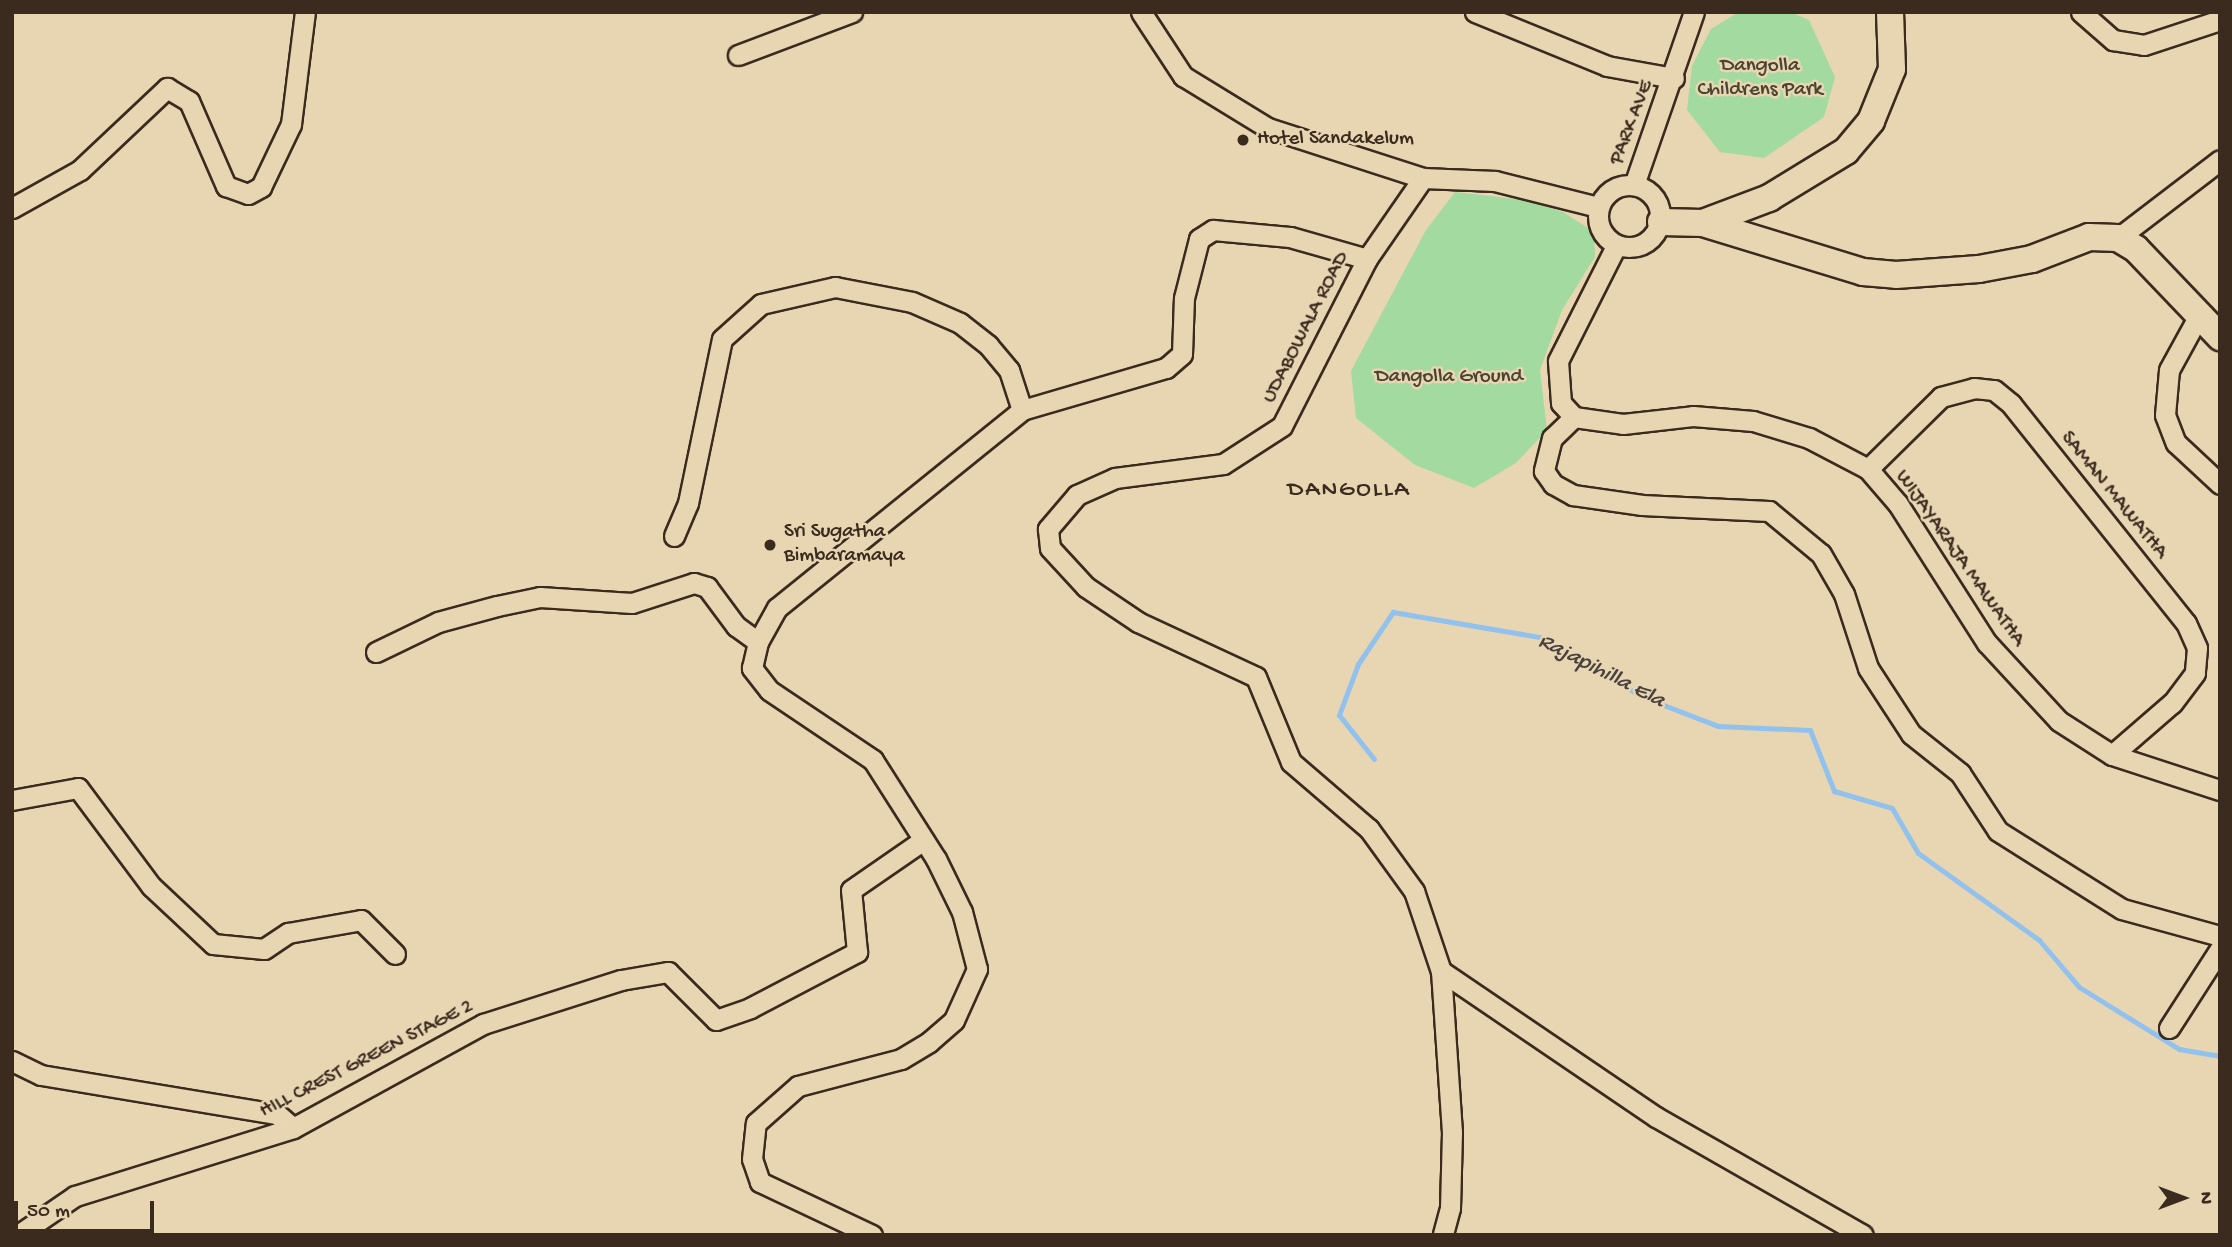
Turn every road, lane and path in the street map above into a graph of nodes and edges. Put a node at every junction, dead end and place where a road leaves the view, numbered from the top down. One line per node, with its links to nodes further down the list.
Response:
1 (304, 12): 16 (street)
2 (852, 12): 8 (street)
3 (1140, 12): 13 (street)
4 (1475, 12): 11 (street)
5 (1694, 12): 11 (street, PARK AVE)
6 (1890, 12): 18 (street)
7 (2081, 12): 9 (street)
8 (831, 14): 10 (street)
9 (2220, 20)
10 (738, 55)
11 (1674, 78): 14 (street, PARK AVE)
12 (2220, 160): 19 (street)
13 (1423, 178): 15 (street); 21 (street, UDABOWALA ROAD)
14 (1634, 185): 15 (street); 17 (street)
15 (1598, 207): 20 (street)
16 (12, 208)
17 (1661, 222): 18 (street); 20 (street)
18 (1703, 223): 19 (street)
19 (2118, 238): 22 (street)
20 (1616, 246): 25 (street)
21 (1367, 259): 24 (street); 38 (street, UDABOWALA ROAD)
22 (2198, 317): 23 (street); 27 (street)
23 (2220, 337)
24 (1021, 410): 28 (street); 29 (street)
25 (1574, 417): 26 (street, WIJAYARAJA MAWATHA); 35 (street)
26 (1868, 469): 31 (street, WIJAYARAJA MAWATHA); 31 (street, SAMAN MAWATHA)
27 (2220, 484)
28 (674, 536)
29 (758, 642): 30 (street); 34 (street)
30 (376, 652)
31 (2112, 755): 32 (street, WIJAYARAJA MAWATHA)
32 (2220, 790)
33 (12, 800): 37 (street)
34 (922, 841): 41 (street, HILL CREST GREEN STAGE 2); 43 (street)
35 (2220, 936)
36 (2220, 949): 39 (street)
37 (395, 954)
38 (1441, 971): 44 (street, UDABOWALA ROAD); 45 (street)
39 (2169, 1028)
40 (12, 1061): 41 (street)
41 (293, 1128): 42 (street, HILL CREST GREEN STAGE 2)
42 (18, 1235)
43 (872, 1235)
44 (1443, 1235)
45 (1863, 1235)

